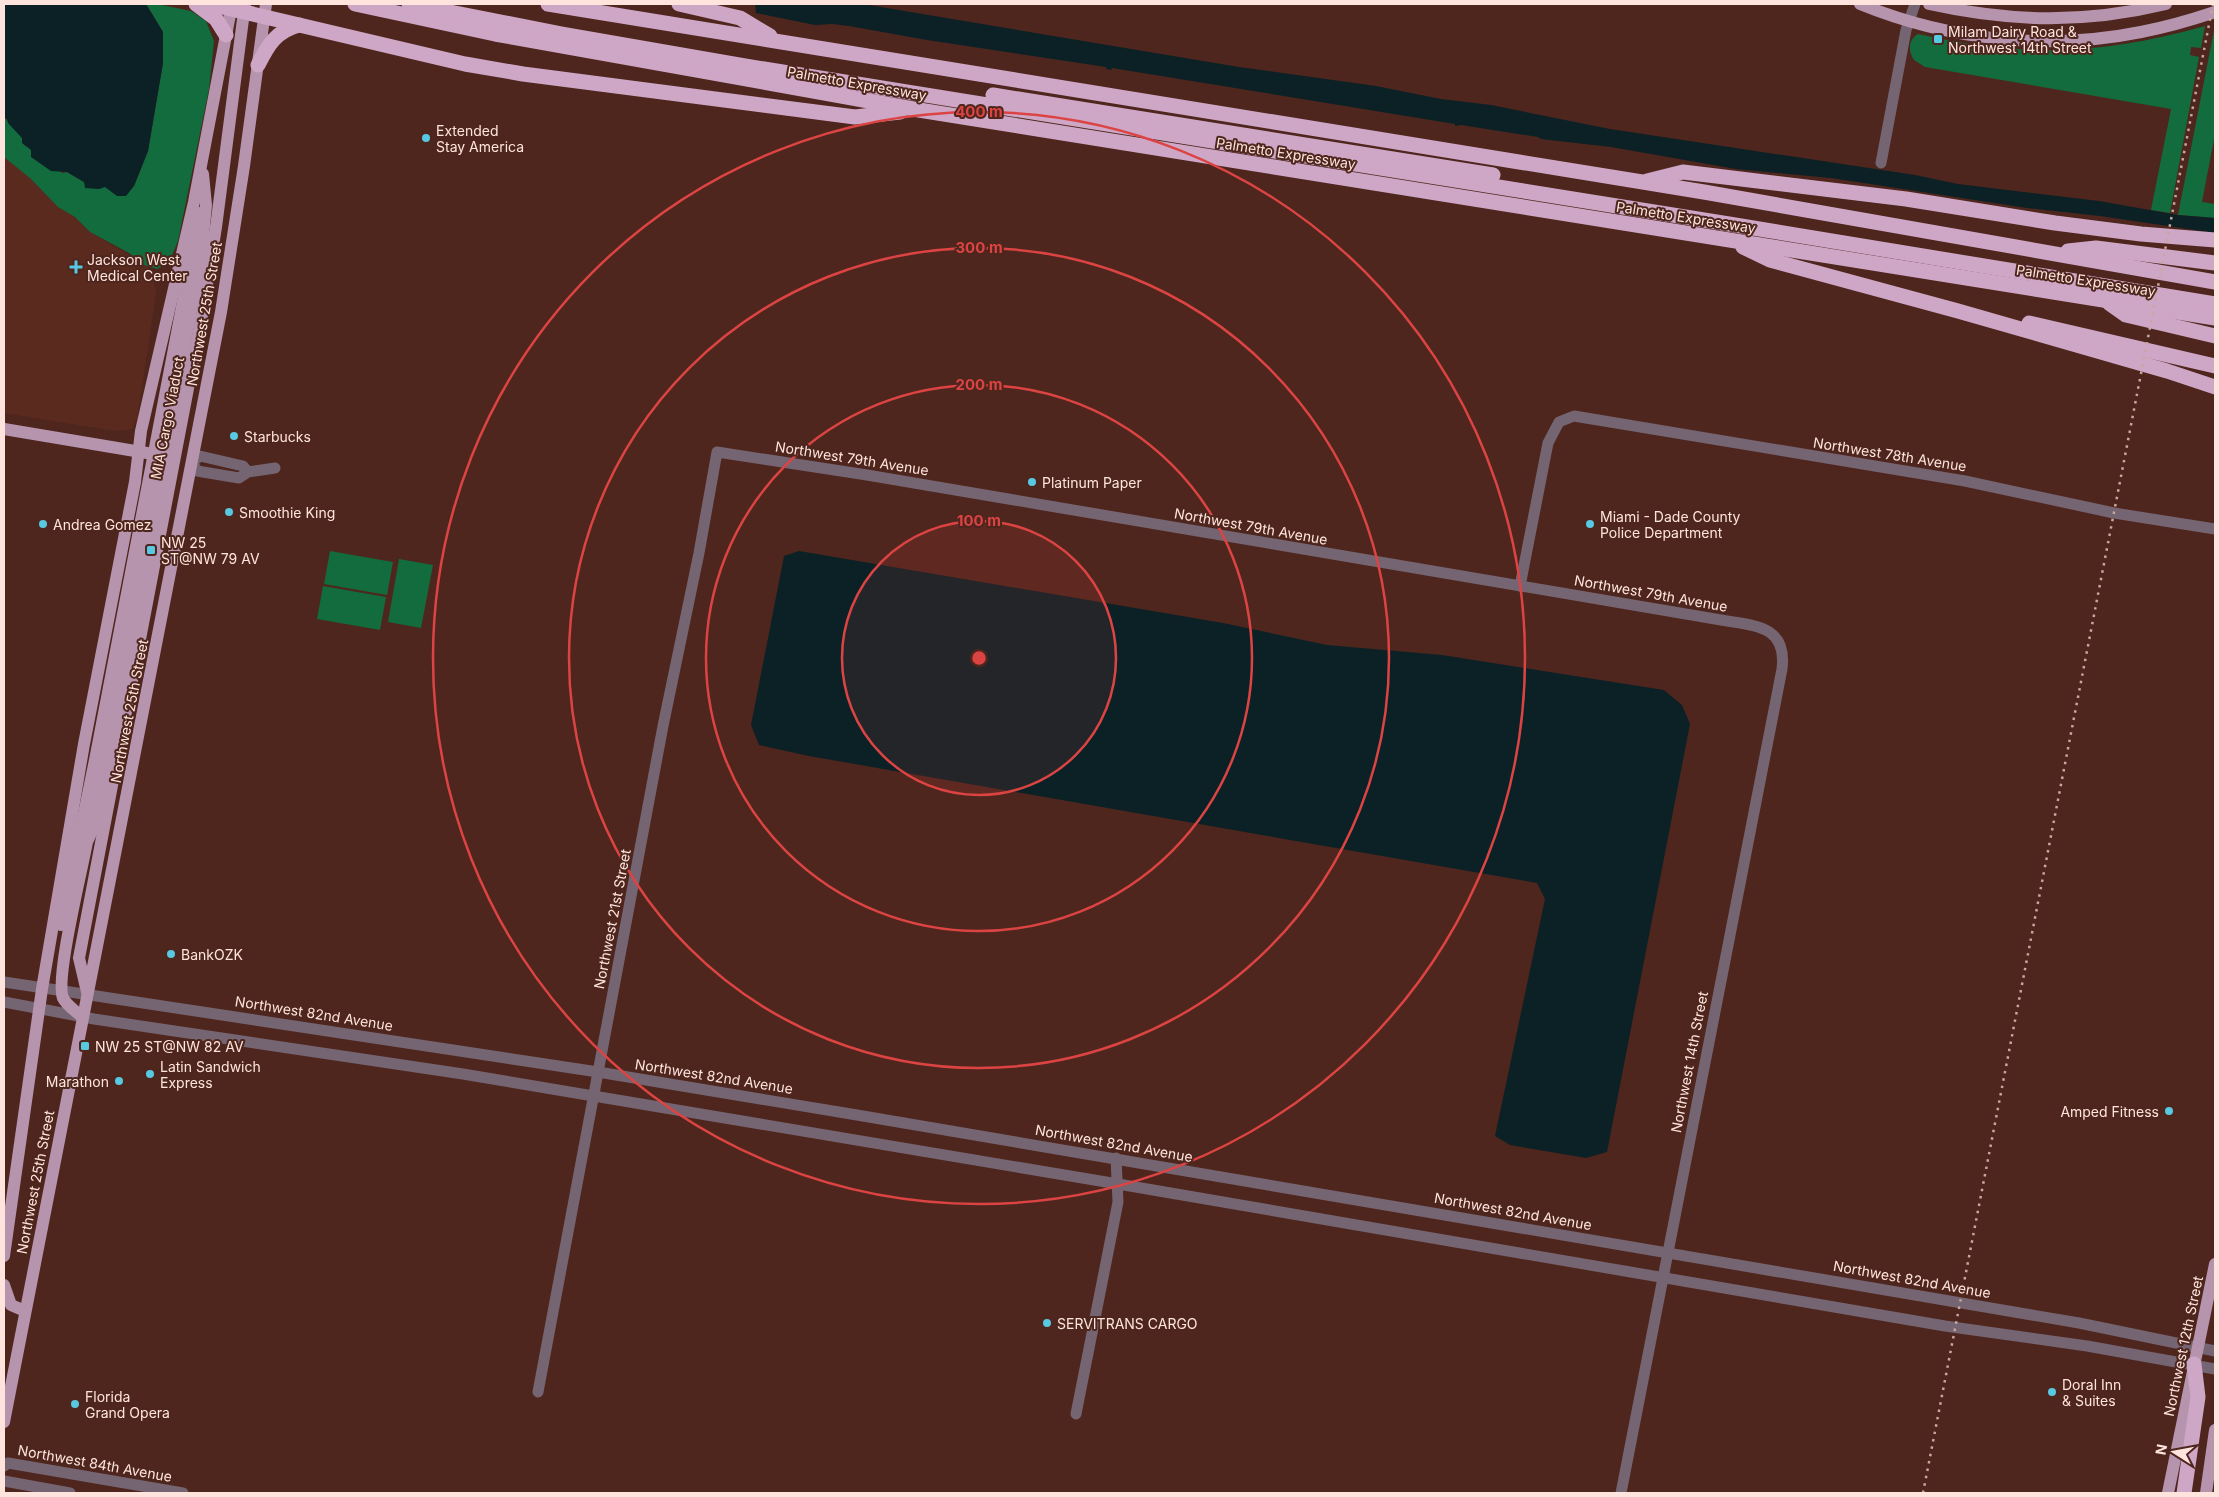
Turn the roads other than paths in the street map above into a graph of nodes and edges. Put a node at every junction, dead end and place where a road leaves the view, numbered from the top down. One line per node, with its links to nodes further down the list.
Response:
1 (196, 4): 17 (highway)
2 (210, 4): 12 (highway)
3 (355, 4): 20 (highway, Palmetto Expressway)
4 (409, 4): 28 (highway)
5 (460, 4): 28 (highway)
6 (548, 4): 18 (highway, Palmetto Expressway)
7 (679, 4): 18 (highway)
8 (1860, 4): 15 (main road)
9 (1915, 4): 15 (street)
10 (1929, 4): 11 (main road)
11 (2166, 4)
12 (235, 5): 13 (highway); 17 (main road, Northwest 25th Street); 46 (main road, MIA Cargo Viaduct); 51 (main road, MIA Cargo Viaduct)
13 (265, 10): 16 (highway); 19 (main road, Northwest 25th Street)
14 (2215, 12): 15 (main road)
15 (1909, 22): 21 (street)
16 (300, 25): 19 (highway); 20 (highway)
17 (226, 35): 22 (main road, Northwest 25th Street)
18 (778, 40): 23 (highway, Palmetto Expressway)
19 (258, 65): 41 (main road, Northwest 25th Street)
20 (919, 110): 24 (highway, Palmetto Expressway)
21 (1881, 163)
22 (202, 164): 38 (main road, Northwest 25th Street); 40 (main road)
23 (1640, 182): 25 (highway); 28 (highway, Palmetto Expressway)
24 (1728, 240): 28 (highway, Palmetto Expressway); 34 (highway)
25 (2215, 240)
26 (2215, 263): 28 (highway)
27 (2215, 282): 30 (highway, Palmetto Expressway)
28 (2132, 285): 30 (highway, Palmetto Expressway); 30 (highway, Palmetto Expressway)
29 (2215, 294): 30 (highway)
30 (2180, 301): 31 (highway); 32 (highway, Palmetto Expressway); 33 (highway)
31 (2215, 304)
32 (2215, 318)
33 (2215, 336)
34 (2119, 351): 35 (highway); 36 (highway)
35 (2215, 366)
36 (2215, 388)
37 (4, 429): 38 (main road)
38 (139, 452): 40 (main road); 49 (main road, Northwest 25th Street)
39 (717, 452): 44 (street, Northwest 79th Avenue); 57 (street, Northwest 21st Street)
40 (164, 457): 41 (main road); 47 (main road)
41 (192, 462): 42 (street); 51 (main road, Northwest 25th Street)
42 (275, 468)
43 (2215, 529): 44 (street, Northwest 78th Avenue)
44 (1520, 586): 45 (street, Northwest 79th Avenue)
45 (1777, 638): 61 (street, Northwest 14th Street)
46 (84, 815): 47 (main road); 49 (main road, MIA Cargo Viaduct)
47 (87, 842): 50 (main road)
48 (4, 982): 49 (street, Northwest 82nd Avenue)
49 (42, 989): 50 (street, Northwest 82nd Avenue); 53 (main road, Northwest 25th Street)
50 (62, 991): 51 (street, Northwest 82nd Avenue); 54 (main road)
51 (88, 994): 54 (main road, Northwest 25th Street); 55 (street, Northwest 82nd Avenue)
52 (4, 1002): 53 (street)
53 (39, 1009): 54 (street); 62 (main road, Northwest 25th Street)
54 (82, 1017): 56 (street); 66 (main road, Northwest 25th Street)
55 (328, 1031): 56 (street); 57 (street, Northwest 82nd Avenue)
56 (324, 1053): 58 (street)
57 (598, 1072): 58 (street, Northwest 21st Street); 59 (street, Northwest 82nd Avenue)
58 (594, 1096): 60 (street); 71 (street, Northwest 21st Street)
59 (1116, 1158): 60 (street); 61 (street, Northwest 82nd Avenue)
60 (1118, 1184): 64 (street); 72 (street)
61 (1667, 1253): 64 (street, Northwest 14th Street); 67 (street, Northwest 82nd Avenue)
62 (4, 1256)
63 (2215, 1264): 67 (main road, Northwest 12th Street)
64 (1663, 1278): 69 (street); 79 (street, Northwest 14th Street)
65 (4, 1285): 66 (main road)
66 (25, 1311): 73 (main road, Northwest 25th Street)
67 (2198, 1348): 68 (street, Northwest 82nd Avenue); 69 (main road, Northwest 12th Street)
68 (2215, 1351)
69 (2194, 1364): 70 (street); 80 (main road, Northwest 12th Street); 81 (highway)
70 (2215, 1369)
71 (538, 1392)
72 (1076, 1414)
73 (4, 1422)
74 (2215, 1430): 82 (main road)
75 (4, 1466): 78 (street, Northwest 84th Avenue)
76 (4, 1481): 77 (street)
77 (70, 1493)
78 (182, 1493)
79 (1621, 1493)
80 (2168, 1493)
81 (2184, 1493)
82 (2206, 1493)

